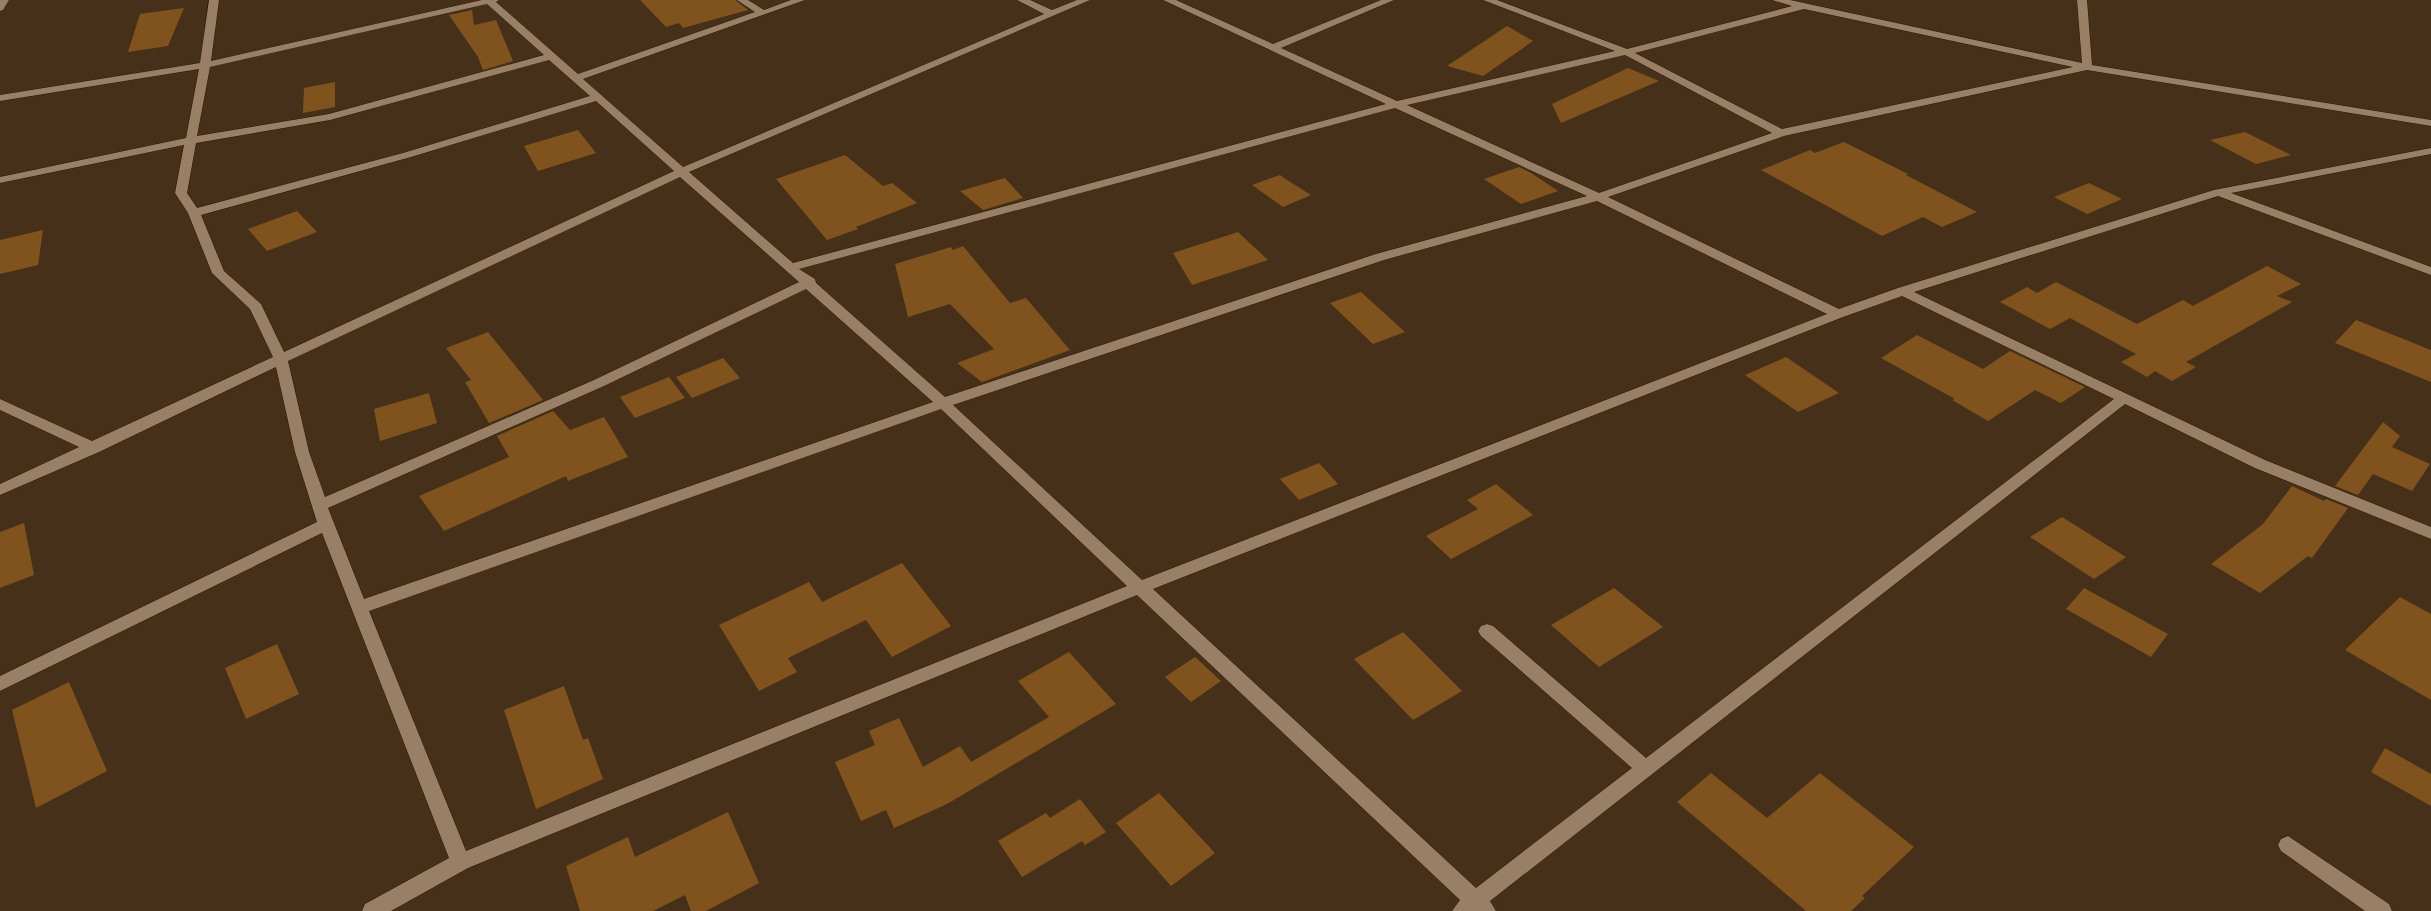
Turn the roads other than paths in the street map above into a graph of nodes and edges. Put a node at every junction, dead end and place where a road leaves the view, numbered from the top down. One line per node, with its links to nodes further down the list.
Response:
1 (4, 0): 14 (street)
2 (214, 0): 20 (street)
3 (742, 0): 15 (street)
4 (800, 0): 15 (street)
5 (1022, 0): 16 (street)
6 (1085, 0): 16 (street)
7 (1168, 0): 17 (street)
8 (1389, 0): 17 (street)
9 (1488, 0): 18 (street)
10 (1777, 0): 13 (street)
11 (2082, 0): 21 (street)
12 (491, 1): 19 (street); 20 (street)
13 (1803, 6): 18 (street); 21 (street)
14 (0, 8)
15 (761, 12): 22 (street)
16 (1050, 13): 30 (street)
17 (1273, 48): 25 (street)
18 (1626, 52): 25 (street); 27 (street)
19 (552, 56): 22 (street); 28 (street)
20 (205, 65): 24 (street); 28 (street)
21 (2087, 68): 26 (street); 27 (street)
22 (577, 78): 23 (street)
23 (599, 97): 30 (street); 34 (street)
24 (0, 98)
25 (1394, 105): 33 (street); 35 (street)
26 (2431, 123)
27 (1781, 133): 33 (street)
28 (190, 142): 31 (street); 34 (street)
29 (2431, 151): 32 (street)
30 (683, 171): 35 (street); 40 (street)
31 (0, 180)
32 (2218, 192): 36 (street); 38 (street)
33 (1598, 197): 39 (street); 42 (street)
34 (194, 213): 40 (street)
35 (792, 267): 37 (street)
36 (2431, 271)
37 (810, 282): 42 (street); 46 (street)
38 (1903, 291): 39 (street); 41 (street)
39 (1838, 314): 49 (street)
40 (281, 360): 44 (street); 46 (street)
41 (2123, 399): 48 (street); 53 (street)
42 (943, 403): 49 (street); 50 (street)
43 (0, 404): 44 (street)
44 (94, 448): 45 (street)
45 (0, 490)
46 (320, 505): 47 (street)
47 (326, 524): 50 (street); 52 (street)
48 (2431, 533)
49 (1138, 588): 55 (street); 56 (street)
50 (361, 607): 55 (street)
51 (1487, 631): 53 (street)
52 (0, 684)
53 (1647, 770): 56 (street)
54 (2288, 845): 58 (street)
55 (461, 862): 57 (street)
56 (1475, 908)
57 (372, 911)
58 (2382, 911)

